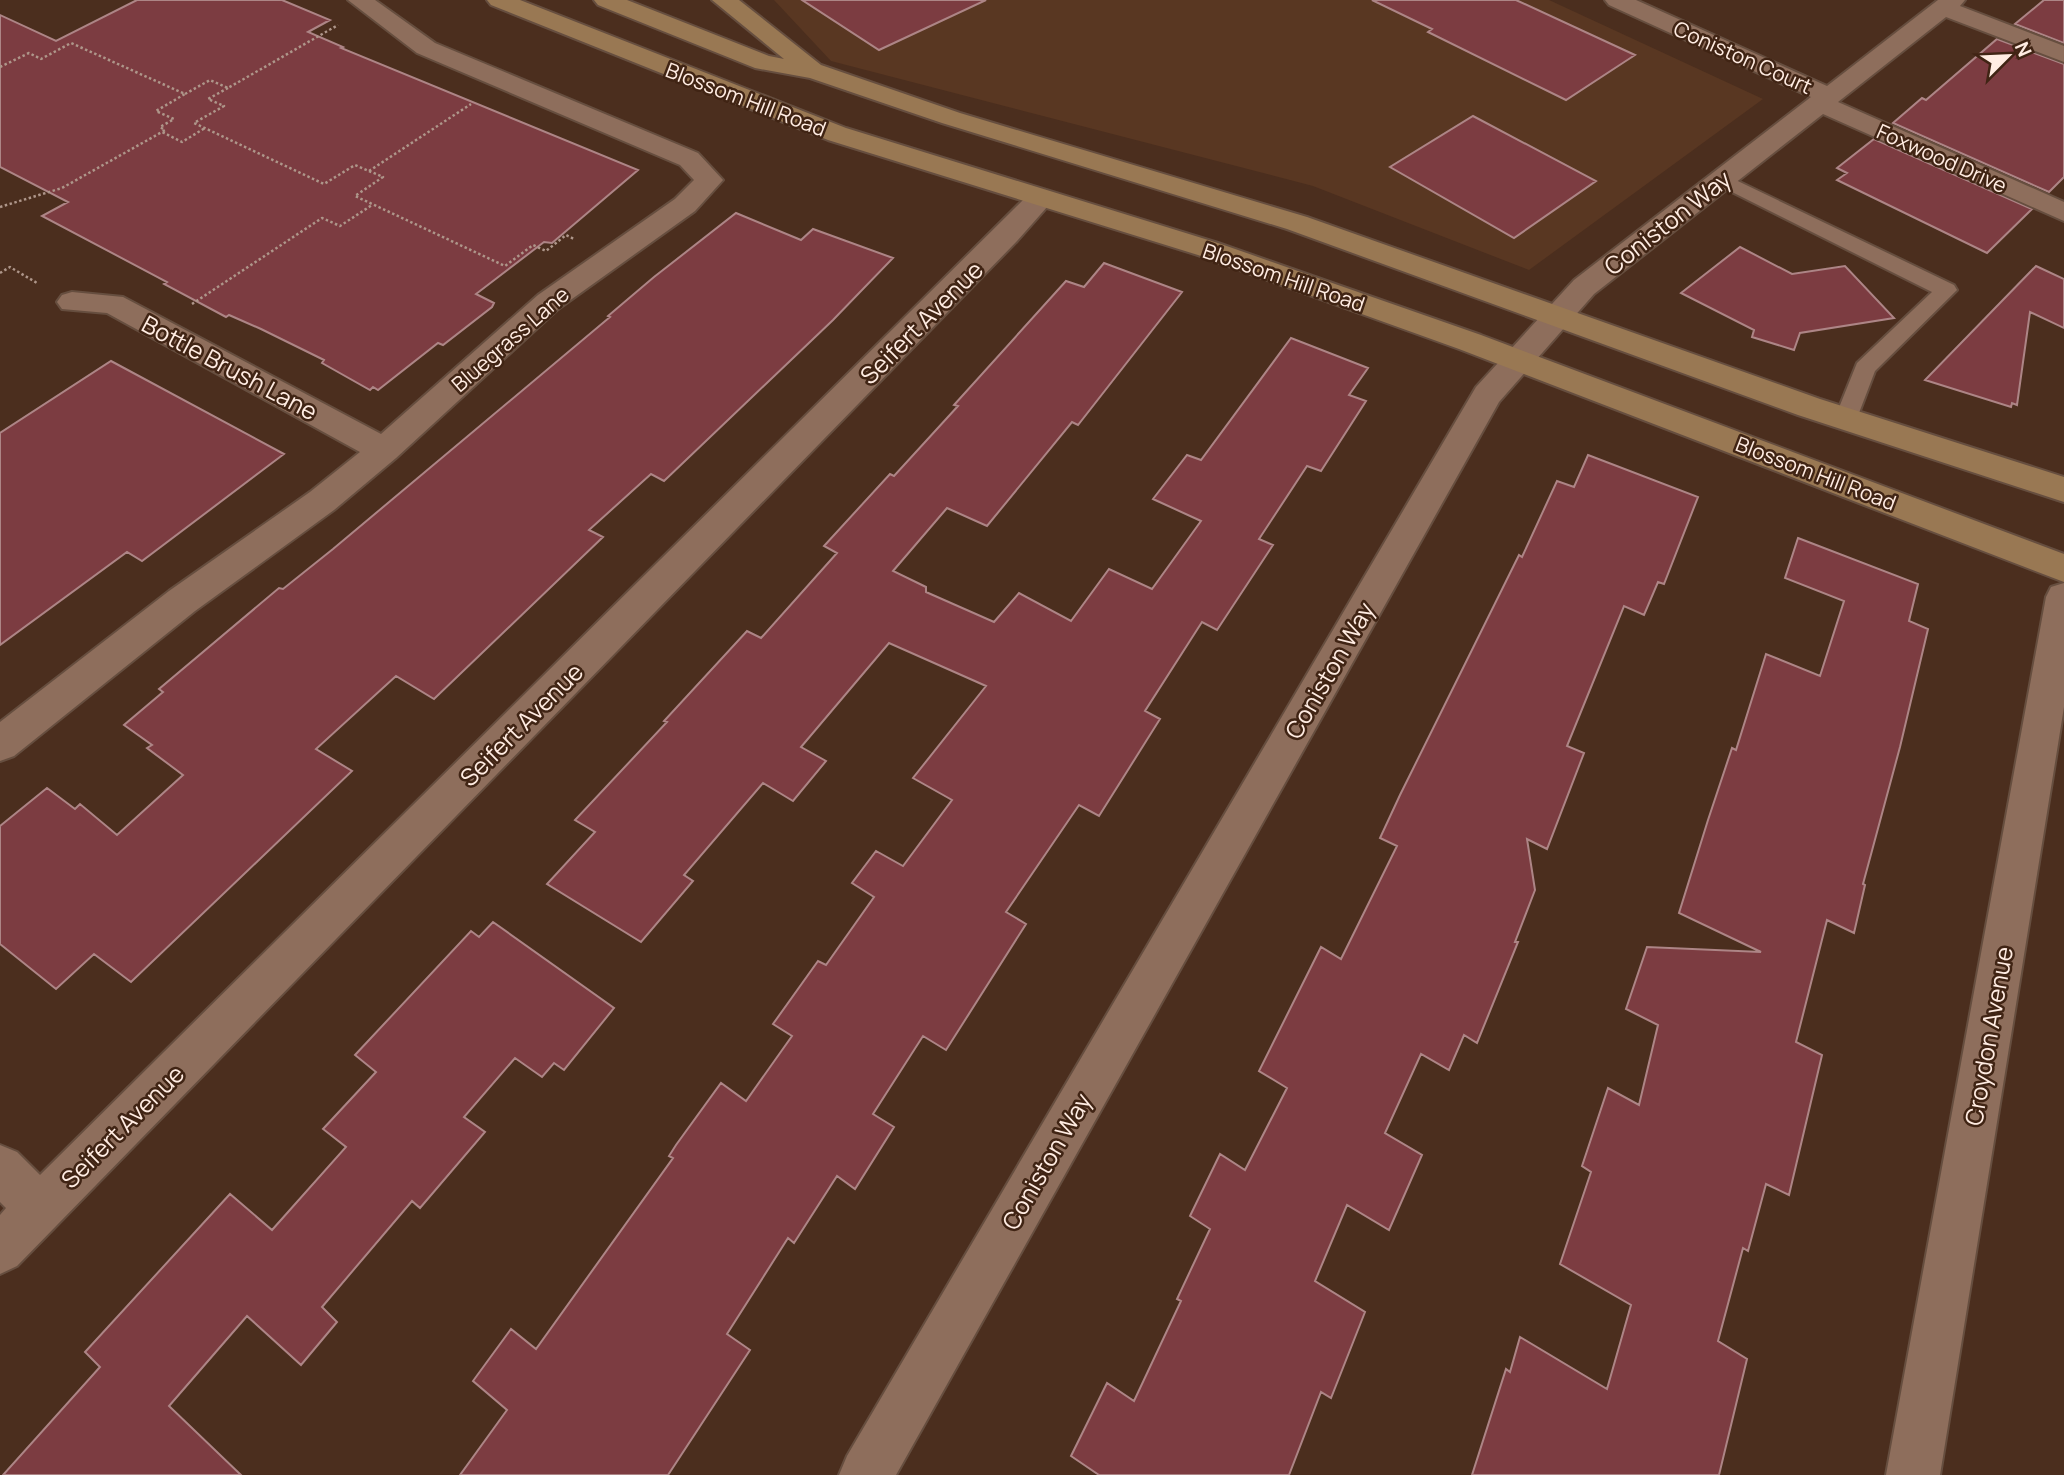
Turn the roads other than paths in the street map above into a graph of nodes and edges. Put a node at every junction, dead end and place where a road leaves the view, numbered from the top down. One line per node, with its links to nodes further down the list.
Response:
1 (499, 0): 8 (main road, Blossom Hill Road)
2 (607, 0): 7 (main road, Blossom Hill Road)
3 (724, 0): 10 (main road)
4 (1617, 0): 11 (street, Coniston Court)
5 (365, 4): 19 (street, Bluegrass Lane)
6 (1948, 4): 9 (street); 11 (street, Coniston Way)
7 (638, 8): 8 (main road); 10 (main road, Blossom Hill Road)
8 (626, 52): 13 (main road, Blossom Hill Road)
9 (2064, 55)
10 (815, 71): 16 (main road, Blossom Hill Road)
11 (1824, 100): 12 (street, Coniston Way); 14 (street, Foxwood Drive)
12 (1721, 179): 16 (street, Coniston Way); 18 (lane)
13 (1041, 198): 17 (main road, Blossom Hill Road); 25 (street, Seifert Avenue)
14 (2064, 212)
15 (72, 302): 19 (street, Bottle Brush Lane)
16 (1558, 316): 17 (street, Coniston Way); 18 (main road, Blossom Hill Road)
17 (1518, 360): 21 (main road, Blossom Hill Road); 27 (street, Coniston Way)
18 (1846, 420): 20 (main road, Blossom Hill Road)
19 (384, 450): 23 (street, Bluegrass Lane)
20 (2064, 490)
21 (2064, 568)
22 (2064, 597): 28 (street, Croydon Avenue)
23 (0, 744)
24 (0, 1169): 25 (street)
25 (40, 1208): 26 (street, Seifert Avenue)
26 (0, 1249)
27 (866, 1475)
28 (1913, 1475)

